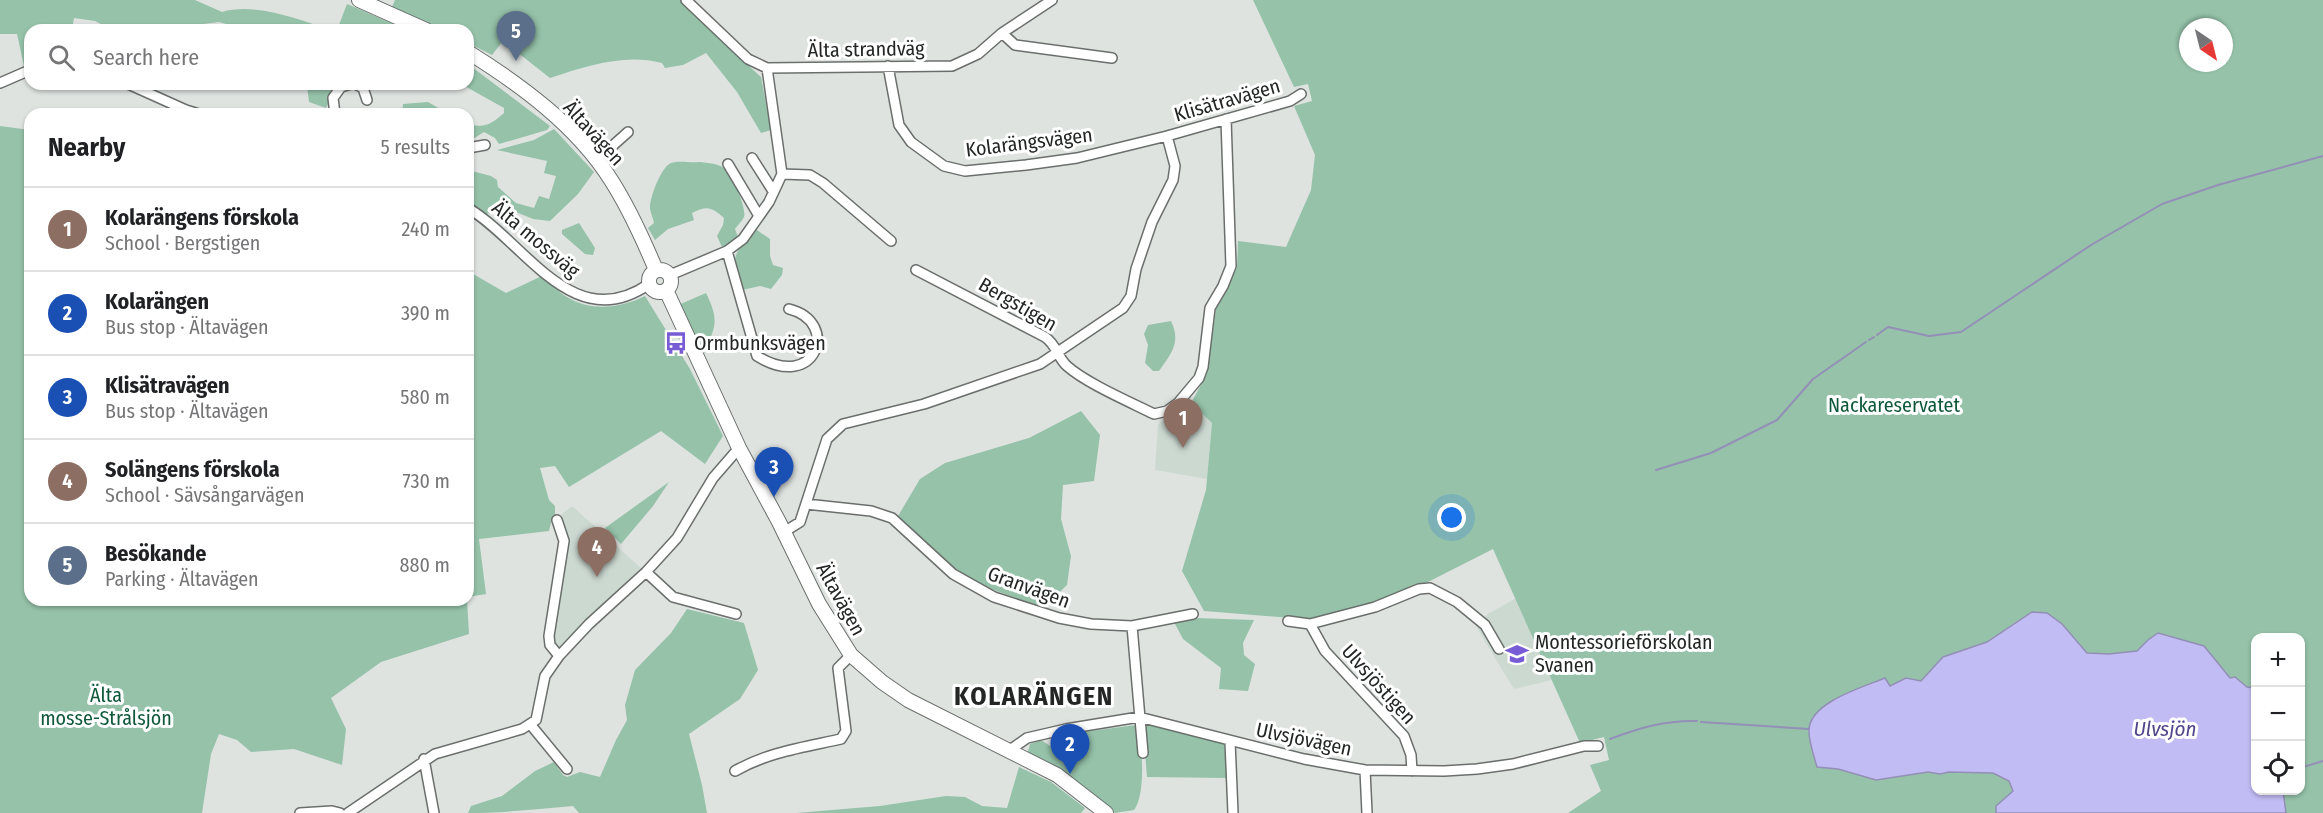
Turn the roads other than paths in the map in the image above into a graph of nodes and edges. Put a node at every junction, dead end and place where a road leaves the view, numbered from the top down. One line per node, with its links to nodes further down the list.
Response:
1 (359, 0): 4 (main road)
2 (686, 0): 9 (street)
3 (1052, 0): 5 (street, Älta strandväg)
4 (413, 24)
5 (1002, 33): 7 (street); 8 (street, Älta strandväg)
6 (474, 56): 34 (main road, Ältavägen)
7 (1112, 58)
8 (888, 66): 9 (street, Älta strandväg); 21 (street, Kolarängsvägen)
9 (767, 68): 27 (street)
10 (24, 73): 11 (street)
11 (0, 83)
12 (141, 90): 17 (street)
13 (339, 90): 18 (street)
14 (364, 90): 16 (street)
15 (1301, 94): 19 (street, Klisätravägen)
16 (367, 100)
17 (182, 108)
18 (334, 108)
19 (1226, 119): 21 (street, Klisätravägen); 38 (street, Bergstigen)
20 (628, 132): 24 (street)
21 (1167, 136): 38 (street, Klisätravägen)
22 (485, 145): 23 (street)
23 (474, 147)
24 (609, 149)
25 (752, 158): 28 (street)
26 (728, 164): 30 (street)
27 (782, 174): 28 (street); 31 (street)
28 (773, 191): 30 (street)
29 (474, 213): 35 (street, Älta mossväg)
30 (759, 216): 32 (street)
31 (891, 241)
32 (727, 251): 34 (street); 37 (street)
33 (916, 270): 38 (street, Bergstigen)
34 (663, 273): 35 (main road); 36 (main road)
35 (649, 285): 36 (main road)
36 (666, 290): 39 (main road, Ältavägen)
37 (789, 309)
38 (1057, 352): 40 (street, Klisätravägen)
39 (739, 448): 42 (main road, Ältavägen); 43 (street)
40 (806, 504): 42 (street, Klisätravägen); 48 (street, Granvägen)
41 (557, 520): 51 (street)
42 (784, 532): 50 (main road, Ältavägen)
43 (646, 572): 44 (street); 51 (street)
44 (736, 614)
45 (1193, 614): 48 (street, Granvägen)
46 (1288, 621): 47 (street, Ulvsjöstigen)
47 (1310, 624): 49 (street, Ulvsjöstigen); 62 (street, Ulvsjöstigen)
48 (1132, 626): 52 (street)
49 (1499, 649)
50 (851, 655): 56 (main road, Ältavägen); 61 (street)
51 (559, 656): 53 (street)
52 (1139, 717): 54 (street, Ulvsjövägen); 56 (street, Ulvsjövägen); 57 (street)
53 (530, 724): 58 (street); 59 (street)
54 (1230, 741): 60 (street, Ulvsjövägen); 68 (street)
55 (1598, 746): 62 (street, Ulvsjövägen)
56 (1010, 750): 67 (main road, Ältavägen)
57 (1143, 753)
58 (424, 759): 65 (street); 66 (street)
59 (567, 770)
60 (1365, 770): 62 (street, Ulvsjövägen); 69 (street)
61 (735, 771)
62 (1412, 771)
63 (300, 813): 64 (street)
64 (340, 813)
65 (348, 813)
66 (434, 813)
67 (1106, 813)
68 (1233, 813)
69 (1367, 813)

